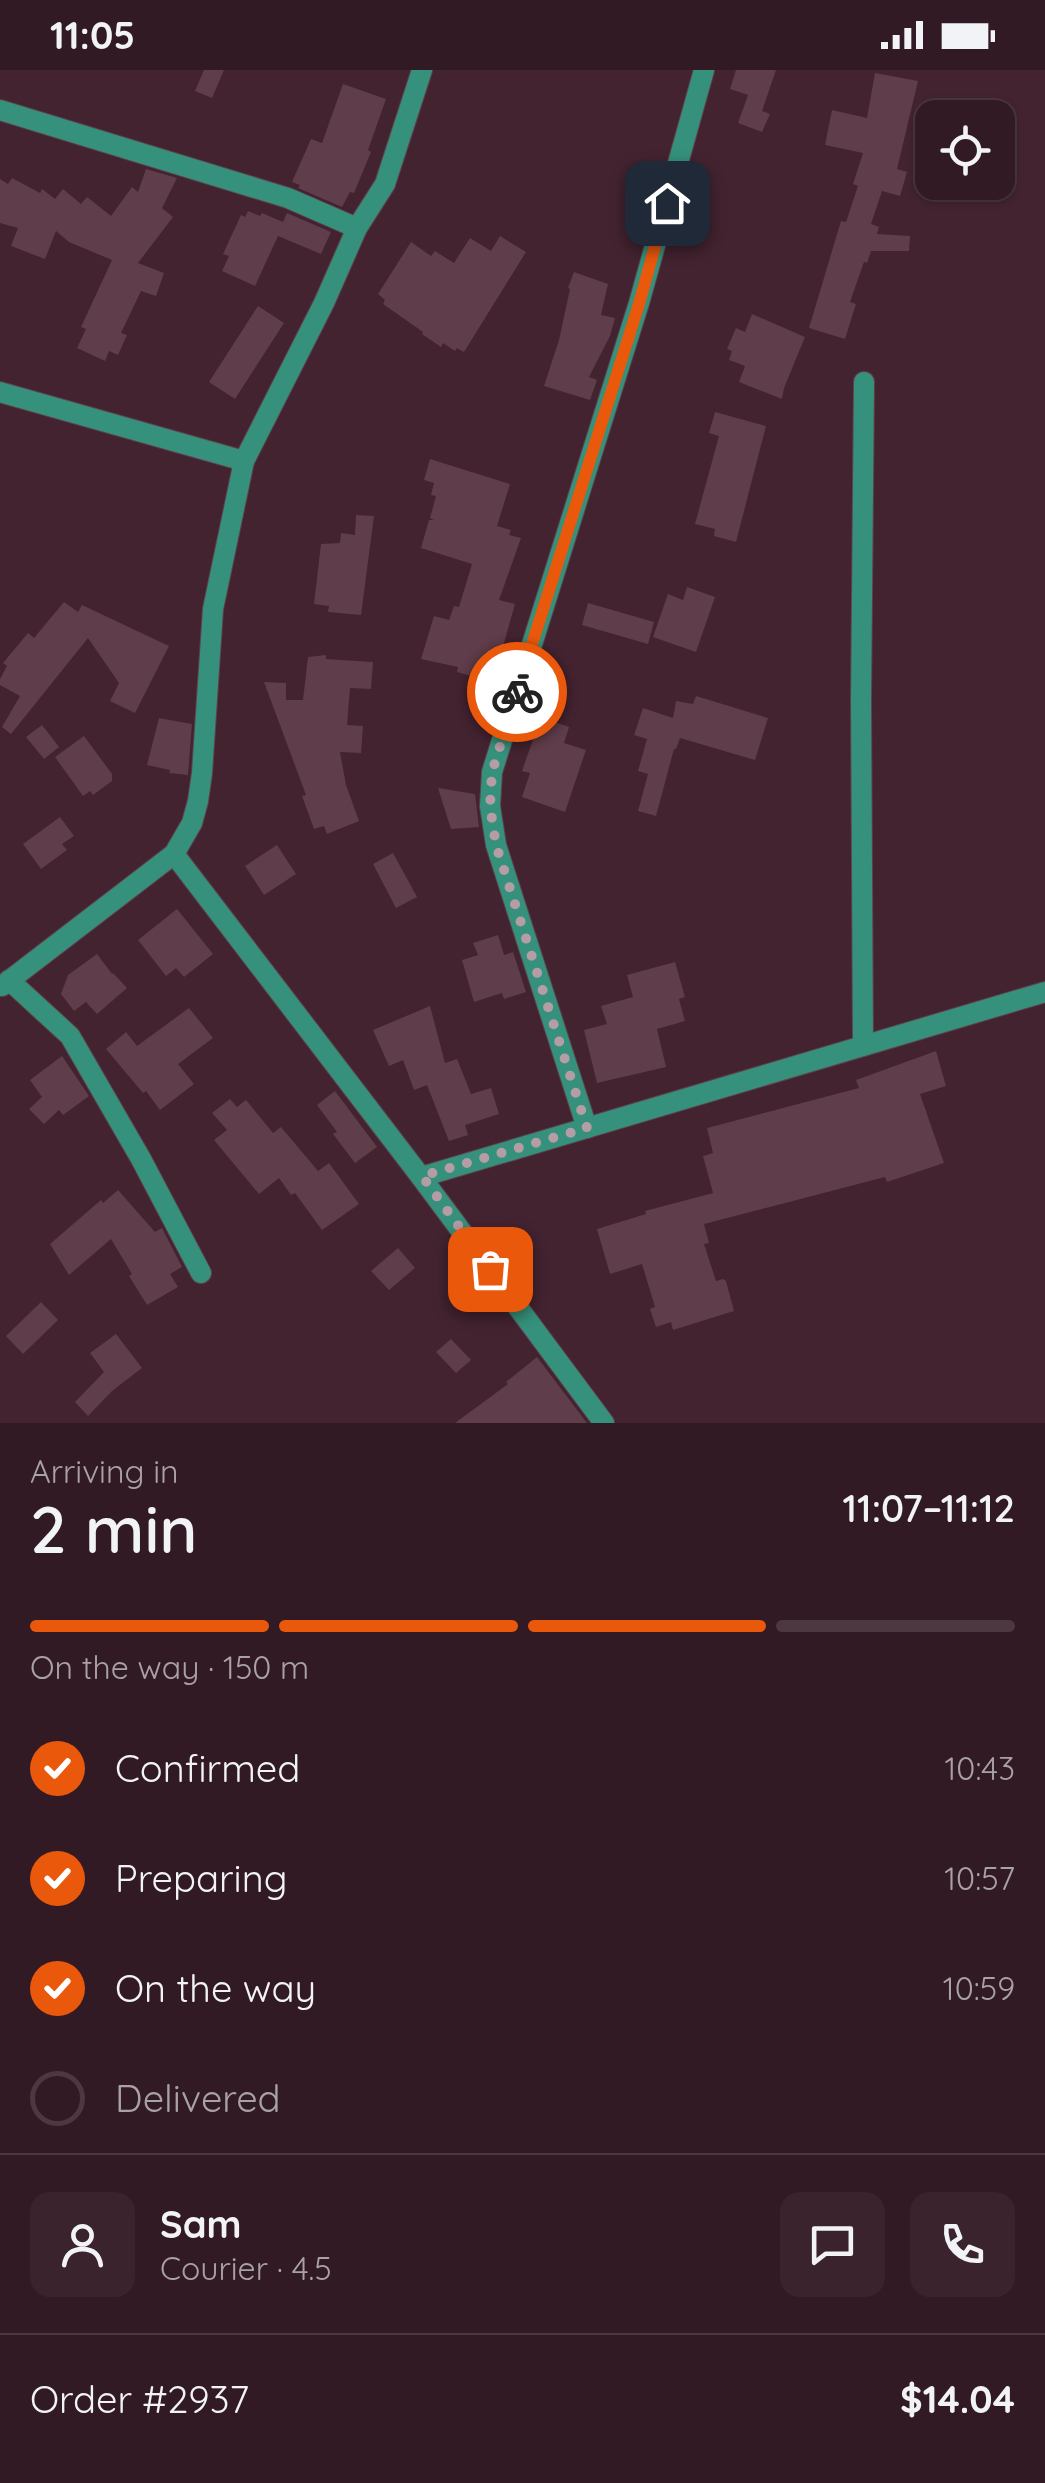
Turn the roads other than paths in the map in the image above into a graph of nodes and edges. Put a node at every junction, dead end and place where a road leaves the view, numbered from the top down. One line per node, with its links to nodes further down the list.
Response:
1 (422, 70): 4 (street)
2 (704, 70): 12 (street)
3 (0, 110): 4 (street)
4 (357, 228): 7 (street)
5 (864, 382): 11 (street)
6 (0, 392): 7 (street)
7 (244, 461): 8 (street)
8 (174, 854): 9 (street); 13 (street)
9 (5, 984): 14 (street)
10 (1045, 992): 11 (street)
11 (863, 1046): 12 (street)
12 (587, 1128): 13 (street)
13 (422, 1176): 15 (street)
14 (201, 1273)
15 (604, 1423)

